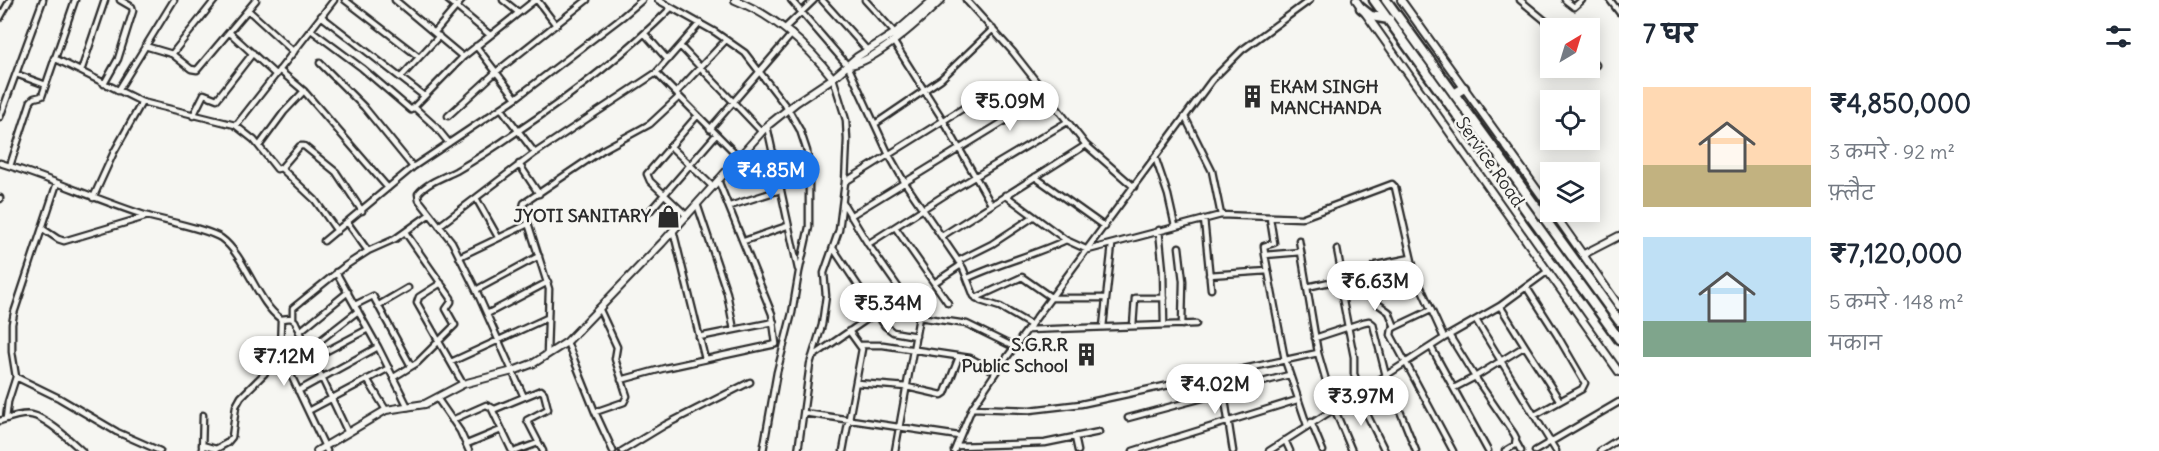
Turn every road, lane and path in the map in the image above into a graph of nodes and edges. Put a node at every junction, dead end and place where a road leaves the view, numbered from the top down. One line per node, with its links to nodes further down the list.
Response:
1 (10, 0): 46 (street)
2 (43, 0): 81 (street)
3 (75, 0): 71 (street)
4 (105, 0): 77 (street)
5 (120, 0): 84 (street)
6 (174, 0): 62 (street)
7 (216, 0): 68 (street)
8 (256, 0): 41 (street)
9 (334, 0): 45 (street)
10 (345, 0): 69 (street)
11 (395, 0): 56 (street)
12 (448, 0): 38 (street)
13 (462, 0): 38 (street)
14 (503, 0): 43 (street)
15 (536, 0): 43 (street); 50 (street)
16 (587, 0): 50 (street)
17 (642, 0): 94 (street)
18 (658, 0): 40 (street)
19 (735, 0): 36 (street)
20 (791, 0): 42 (street)
21 (813, 0): 42 (street)
22 (822, 0): 65 (street)
23 (865, 0): 55 (street)
24 (920, 0): 39 (street)
25 (933, 0): 39 (street)
26 (941, 0): 61 (street)
27 (966, 0): 52 (street)
28 (1310, 0): 105 (street)
29 (1374, 0): 48 (highway)
30 (1386, 0): 90 (highway)
31 (1401, 0): 86 (street, Service Road)
32 (1520, 0): 47 (street)
33 (1565, 0): 34 (street)
34 (1582, 0)
35 (1610, 0): 44 (street)
36 (745, 2): 51 (street)
37 (1358, 4): 48 (highway); 196 (street, Service Road)
38 (457, 7): 56 (street); 59 (street)
39 (926, 7): 55 (street)
40 (670, 8): 49 (street); 57 (street)
41 (248, 10): 54 (street); 66 (street)
42 (801, 11): 51 (street); 74 (street)
43 (518, 12): 59 (street)
44 (1619, 12)
45 (321, 16): 53 (street); 82 (street)
46 (0, 18)
47 (1542, 18)
48 (1389, 19): 249 (highway)
49 (700, 23): 60 (street); 64 (street)
50 (556, 25): 79 (street)
51 (785, 28): 58 (street)
52 (993, 29): 88 (street); 92 (street)
53 (311, 30): 66 (street); 97 (street)
54 (229, 32): 67 (street); 68 (street)
55 (895, 33): 65 (street)
56 (437, 34): 69 (street); 70 (street)
57 (645, 34): 72 (street); 112 (street)
58 (792, 34): 76 (street); 83 (street)
59 (490, 35): 63 (street)
60 (726, 40): 75 (street); 76 (street)
61 (893, 41): 74 (street); 88 (street)
62 (145, 46): 68 (street); 87 (street)
63 (476, 46): 70 (street); 79 (street)
64 (680, 46): 72 (street); 75 (street)
65 (868, 51): 74 (street)
66 (294, 52): 78 (street)
67 (253, 53): 78 (street); 100 (street)
68 (172, 54)
69 (419, 57): 82 (street)
70 (463, 57): 93 (street)
71 (54, 58): 77 (street); 85 (street)
72 (668, 60): 80 (street)
73 (320, 63): 128 (street)
74 (848, 66): 83 (street); 108 (street)
75 (701, 68): 91 (street); 96 (street)
76 (760, 70): 96 (street); 99 (street)
77 (81, 71): 84 (street)
78 (277, 72): 89 (street); 109 (street)
79 (496, 72): 94 (street); 101 (street)
80 (656, 73): 91 (street); 120 (street)
81 (16, 74): 85 (street); 104 (street)
82 (400, 78): 93 (street)
83 (833, 78): 99 (street); 133 (street)
84 (104, 84): 87 (street)
85 (46, 85): 127 (street)
86 (1464, 88): 90 (highway); 140 (street, Service Road)
87 (118, 91): 95 (street)
88 (925, 91): 106 (street); 108 (street)
89 (304, 92): 117 (street); 138 (street)
90 (1454, 94): 231 (highway)
91 (678, 95): 102 (street); 141 (street)
92 (1047, 95): 103 (street); 107 (street)
93 (424, 96): 97 (street)
94 (516, 98): 98 (street)
95 (142, 102): 100 (street); 144 (street)
96 (734, 102): 111 (street); 113 (street)
97 (414, 107): 115 (street)
98 (501, 108): 112 (street); 115 (street)
99 (788, 109): 110 (street); 198 (street)
100 (193, 116): 109 (street)
101 (448, 116)
102 (697, 116): 111 (street); 118 (street)
103 (1016, 116): 106 (street); 119 (street)
104 (0, 117)
105 (1185, 117): 123 (street); 154 (street)
106 (943, 120): 119 (street); 121 (street)
107 (1067, 122): 116 (street); 130 (street)
108 (875, 124): 121 (street)
109 (235, 125): 117 (street)
110 (767, 126): 113 (street); 139 (street)
111 (710, 129): 114 (street)
112 (519, 131): 120 (street); 153 (street)
113 (761, 131): 122 (street)
114 (716, 135): 122 (street); 125 (street)
115 (450, 143): 128 (street)
116 (1086, 145): 131 (street); 137 (street)
117 (259, 146): 129 (street)
118 (670, 146): 125 (street); 142 (street)
119 (960, 149): 130 (street); 135 (street)
120 (535, 153): 126 (street)
121 (889, 155): 133 (street); 135 (street)
122 (739, 157): 132 (street)
123 (1155, 157): 137 (street); 166 (street)
124 (0, 163): 127 (street)
125 (690, 164): 136 (street); 142 (street)
126 (519, 165): 141 (street); 145 (street)
127 (10, 166): 134 (street)
128 (413, 167): 138 (street)
129 (281, 168): 151 (street); 172 (street)
130 (976, 176): 148 (street); 150 (street)
131 (1035, 177): 143 (street); 168 (street)
132 (718, 180): 136 (street); 149 (street)
133 (846, 182): 146 (street)
134 (57, 183): 144 (street); 169 (street)
135 (905, 183): 150 (street); 157 (street)
136 (713, 187): 147 (street)
137 (1134, 187): 168 (street)
138 (388, 188): 151 (street)
139 (780, 190): 149 (street); 165 (street)
140 (1540, 193)
141 (538, 194): 163 (street)
142 (664, 195): 152 (street); 156 (street)
143 (1005, 195): 148 (street); 158 (street)
144 (93, 198): 155 (street)
145 (476, 198): 164 (street); 176 (street)
146 (843, 203): 157 (street); 184 (street)
147 (697, 204): 156 (street); 242 (street)
148 (991, 204): 174 (street)
149 (730, 206): 180 (street)
150 (923, 209): 167 (street); 174 (street)
151 (362, 211): 161 (street)
152 (649, 212)
153 (430, 214): 164 (street); 173 (street)
154 (1221, 215): 159 (street); 160 (street)
155 (148, 216): 169 (street); 229 (street)
156 (687, 216): 170 (street)
157 (850, 216): 181 (street)
158 (1033, 217): 177 (street); 194 (street)
159 (1270, 218): 190 (street); 193 (street)
160 (1204, 219): 166 (street); 200 (street)
161 (347, 222): 172 (street); 187 (street)
162 (1561, 222): 189 (street, Service Road)
163 (528, 224): 176 (street); 191 (street)
164 (440, 226): 192 (street)
165 (787, 226): 180 (street); 198 (street)
166 (1175, 226): 171 (street)
167 (894, 227): 181 (street); 205 (street)
168 (1105, 227): 186 (street)
169 (43, 229): 281 (street)
170 (674, 230): 221 (street); 246 (street)
171 (1159, 230): 182 (street); 215 (street)
172 (338, 231): 179 (street)
173 (405, 232): 187 (street); 204 (street)
174 (942, 236): 194 (street)
175 (1619, 236): 189 (street)
176 (498, 237): 192 (street)
177 (1066, 240): 186 (street); 201 (street)
178 (1299, 240): 188 (street)
179 (324, 241)
180 (744, 241): 232 (street)
181 (868, 244): 226 (street)
182 (1112, 245): 186 (street); 214 (street)
183 (1179, 247): 235 (street)
184 (833, 248): 224 (street); 265 (street)
185 (1337, 249): 202 (street)
186 (1088, 250): 213 (street)
187 (368, 251): 197 (street)
188 (1301, 252): 190 (street); 206 (street)
189 (1584, 254): 220 (street, Service Road)
190 (1265, 255): 195 (street)
191 (539, 256): 203 (street); 210 (street)
192 (459, 257): 210 (street)
193 (1411, 258): 199 (street); 222 (street)
194 (960, 263): 201 (street); 205 (street)
195 (1268, 271): 200 (street); 269 (street)
196 (1548, 271): 208 (street); 278 (street, Service Road)
197 (336, 272): 211 (street); 227 (street)
198 (799, 272): 253 (street)
199 (1371, 273): 202 (street); 238 (street)
200 (1209, 275): 209 (street)
201 (968, 278): 212 (street)
202 (1341, 281): 206 (street); 240 (street)
203 (548, 282): 225 (street); 228 (street)
204 (441, 283): 250 (street); 250 (street)
205 (934, 283): 216 (street)
206 (1307, 287): 248 (street)
207 (408, 288): 218 (street)
208 (1527, 288): 219 (street); 300 (street)
209 (1211, 289)
210 (476, 290): 225 (street)
211 (348, 292): 217 (street); 244 (street)
212 (976, 298): 213 (street); 239 (street)
213 (1052, 298): 214 (street); 239 (street)
214 (1105, 298): 237 (street)
215 (1164, 298): 234 (street); 236 (street)
216 (948, 303)
217 (355, 305): 218 (street); 223 (street)
218 (379, 305): 273 (street)
219 (1500, 306): 230 (street); 256 (street)
220 (1619, 306)
221 (598, 307): 252 (street); 287 (street)
222 (1431, 310): 238 (street); 247 (street)
223 (358, 311): 241 (street); 260 (street)
224 (876, 313): 243 (street); 245 (street)
225 (487, 314): 251 (street)
226 (919, 317): 245 (street); 258 (street)
227 (293, 318): 229 (street); 244 (street)
228 (547, 318): 251 (street); 264 (street)
229 (281, 319): 262 (street)
230 (1476, 320): 247 (street); 270 (street)
231 (1619, 321)
232 (774, 322): 242 (street); 254 (street)
233 (1196, 324): 235 (street)
234 (1164, 325): 235 (street); 236 (street)
235 (1182, 325)
236 (1133, 326): 237 (street)
237 (1103, 327): 239 (street)
238 (1395, 327): 272 (street)
239 (1029, 328): 258 (street)
240 (1347, 328): 248 (street); 282 (street); 295 (street)
241 (368, 329): 257 (street); 267 (street)
242 (734, 330): 246 (street)
243 (849, 331): 255 (street); 265 (street)
244 (300, 332): 260 (street)
245 (916, 336): 261 (street)
246 (699, 337): 268 (street)
247 (1447, 337): 259 (street); 283 (street)
248 (1315, 338): 263 (street)
249 (1619, 339)
250 (439, 340): 271 (street); 273 (street)
251 (499, 341): 271 (street); 276 (street)
252 (567, 342): 264 (street); 310 (street)
253 (784, 343): 254 (street); 347 (street)
254 (776, 344): 268 (street)
255 (860, 345): 261 (street); 289 (street)
256 (1525, 346): 270 (street); 300 (street)
257 (378, 347): 274 (street); 285 (street)
258 (1014, 347): 277 (street)
259 (1431, 347): 272 (street); 292 (street)
260 (308, 350): 267 (street)
261 (913, 350): 266 (street); 291 (street)
262 (280, 352): 275 (street); 334 (street)
263 (1318, 354): 269 (street); 305 (street)
264 (548, 355): 276 (street)
265 (812, 357): 311 (street)
266 (959, 357): 277 (street); 291 (street)
267 (312, 359): 275 (street); 285 (street)
268 (705, 359): 287 (street)
269 (1284, 360): 279 (street); 280 (street)
270 (1501, 360): 283 (street); 313 (street)
271 (451, 362): 290 (street)
272 (1406, 362): 282 (street); 363 (street)
273 (411, 366): 284 (street)
274 (389, 368): 284 (street); 286 (street)
275 (289, 371): 293 (street)
276 (513, 371): 290 (street); 296 (street)
277 (996, 372): 304 (street)
278 (1619, 372)
279 (1221, 374): 294 (street); 304 (street)
280 (1289, 375): 294 (street); 299 (street)
281 (16, 376): 309 (street); 339 (street)
282 (1386, 376): 295 (street); 362 (street)
283 (1475, 377): 292 (street); 330 (street)
284 (394, 378): 302 (street)
285 (321, 379): 293 (street); 298 (street)
286 (367, 379): 298 (street); 307 (street)
287 (621, 380): 310 (street)
288 (750, 382): 346 (street)
289 (856, 383): 291 (street); 315 (street)
290 (463, 384): 297 (street)
291 (907, 387): 320 (street)
292 (1454, 388): 364 (street)
293 (298, 391): 308 (street)
294 (1224, 393): 314 (street); 318 (street)
295 (1359, 393): 305 (street); 361 (street)
296 (524, 397): 303 (street); 331 (street)
297 (437, 398): 302 (street); 317 (street)
298 (331, 400): 308 (street); 323 (street)
299 (1297, 400): 318 (street); 319 (street)
300 (1560, 402): 313 (street)
301 (1619, 402): 328 (street)
302 (408, 406): 307 (street)
303 (491, 407): 317 (street); 321 (street)
304 (972, 408): 324 (street)
305 (1334, 408): 319 (street); 360 (street)
306 (0, 409): 309 (street)
307 (386, 410): 323 (street)
308 (308, 411): 337 (street)
309 (6, 412): 316 (street)
310 (595, 412): 345 (street)
311 (804, 413): 315 (street); 348 (street)
312 (203, 415): 334 (street)
313 (1535, 415): 328 (street)
314 (1128, 417)
315 (850, 419): 320 (street); 350 (street)
316 (3, 420): 338 (street)
317 (452, 420): 332 (street)
318 (1227, 421): 336 (street); 356 (street)
319 (1309, 424): 327 (street); 359 (street)
320 (899, 428): 324 (street); 351 (street)
321 (501, 430): 332 (street); 343 (street)
322 (1099, 432): 325 (street)
323 (348, 433): 337 (street)
324 (959, 436): 335 (street)
325 (1075, 437): 329 (street); 354 (street)
326 (1619, 439): 369 (street)
327 (1285, 440): 357 (street); 358 (street)
328 (1550, 441): 367 (street); 368 (street)
329 (1045, 442): 333 (street); 353 (street)
330 (1516, 442): 365 (street); 366 (street)
331 (538, 443): 343 (street); 344 (street)
332 (467, 444): 342 (street)
333 (1016, 444): 335 (street); 352 (street)
334 (202, 445): 340 (street)
335 (955, 448)
336 (1152, 448): 355 (street)
337 (326, 449): 341 (street)
338 (82, 451)
339 (160, 451)
340 (202, 451)
341 (317, 451)
342 (470, 451)
343 (514, 451)
344 (543, 451)
345 (614, 451)
346 (622, 451)
347 (763, 451)
348 (798, 451): 349 (street)
349 (803, 451)
350 (843, 451)
351 (895, 451)
352 (1016, 451)
353 (1047, 451)
354 (1078, 451)
355 (1133, 451)
356 (1233, 451)
357 (1269, 451)
358 (1290, 451)
359 (1323, 451)
360 (1352, 451)
361 (1384, 451)
362 (1416, 451)
363 (1454, 451)
364 (1488, 451)
365 (1505, 451)
366 (1521, 451)
367 (1535, 451)
368 (1556, 451)
369 (1600, 451)

